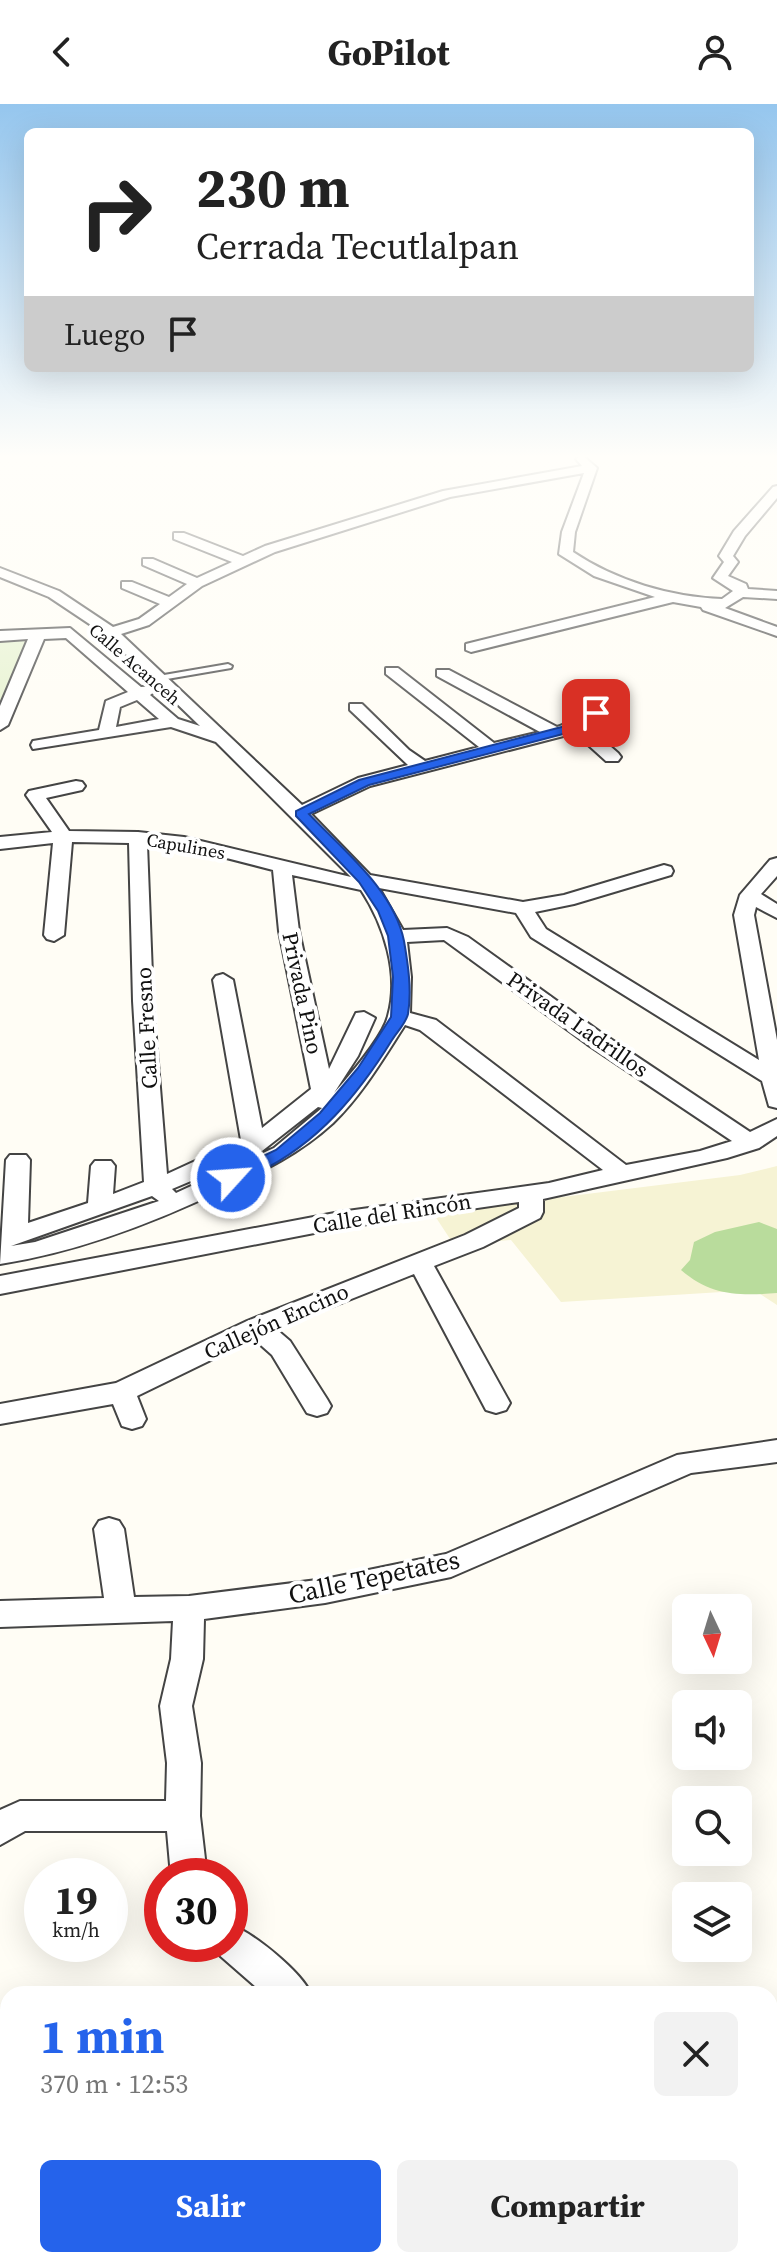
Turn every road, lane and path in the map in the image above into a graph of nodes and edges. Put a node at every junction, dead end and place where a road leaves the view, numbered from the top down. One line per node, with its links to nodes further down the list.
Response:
1 (227, 555): 5 (street)
2 (257, 555): 5 (street)
3 (568, 555): 12 (street)
4 (727, 555): 10 (street)
5 (243, 561): 8 (street)
6 (148, 562): 8 (street)
7 (0, 572): 17 (street)
8 (197, 583): 13 (street)
9 (127, 585): 13 (street)
10 (740, 593): 11 (street); 14 (street)
11 (777, 595)
12 (676, 596): 15 (street); 21 (street)
13 (168, 602): 17 (street)
14 (725, 604): 15 (street); 16 (street)
15 (702, 605): 18 (street)
16 (777, 618)
17 (111, 632): 25 (street)
18 (777, 632)
19 (0, 636): 20 (street)
20 (37, 637): 26 (street, Calle Acanceh); 30 (street)
21 (471, 647)
22 (228, 666): 25 (lane)
23 (392, 671): 36 (street)
24 (443, 673): 32 (street)
25 (160, 681): 26 (street); 34 (street)
26 (137, 693): 29 (street, Calle Acanceh); 33 (street)
27 (356, 707): 38 (street)
28 (596, 713): 31 (street)
29 (172, 722): 33 (street); 34 (street, Calle Acanceh)
30 (0, 725)
31 (578, 727): 32 (street); 37 (street)
32 (555, 733): 36 (street)
33 (106, 734): 35 (street)
34 (220, 739): 40 (street)
35 (39, 745)
36 (491, 749): 38 (street)
37 (612, 757)
38 (422, 767): 40 (street)
39 (76, 786): 41 (street)
40 (300, 813): 47 (street)
41 (63, 835): 42 (street, Capulines); 43 (street, Capulines); 51 (street)
42 (138, 837): 45 (street, Capulines); 65 (street, Calle Fresno)
43 (0, 843)
44 (777, 864): 48 (street)
45 (282, 869): 47 (street, Capulines); 56 (street, Privada Pino)
46 (664, 871): 49 (street)
47 (367, 883): 49 (street, Capulines); 52 (street)
48 (750, 895): 50 (street); 57 (street)
49 (523, 908): 57 (street)
50 (777, 912)
51 (54, 935)
52 (396, 936): 54 (street); 60 (street, Privada Ladrillos)
53 (223, 980): 61 (street)
54 (399, 1017): 58 (street); 64 (street)
55 (364, 1018): 56 (street)
56 (323, 1090): 58 (street, Privada Pino); 61 (street)
57 (776, 1090)
58 (326, 1117): 67 (street)
59 (777, 1126): 60 (street, Calle del Rincón)
60 (751, 1143): 64 (street, Calle del Rincón)
61 (254, 1146): 65 (street)
62 (18, 1160): 69 (street)
63 (103, 1166): 68 (street)
64 (622, 1173): 66 (street, Calle del Rincón)
65 (156, 1187): 67 (street); 68 (street)
66 (531, 1195): 71 (street, Callejón Encino); 72 (street, Calle del Rincón)
67 (182, 1202): 69 (street)
68 (100, 1208): 69 (street)
69 (14, 1237): 70 (street); 72 (street)
70 (0, 1256)
71 (419, 1261): 74 (street, Callejón Encino); 76 (street)
72 (60, 1272): 73 (street, Calle del Rincón)
73 (0, 1285)
74 (256, 1327): 75 (street, Callejón Encino); 77 (street)
75 (122, 1392): 78 (street, Callejón Encino); 79 (street)
76 (496, 1403)
77 (317, 1406)
78 (0, 1414)
79 (132, 1419)
80 (777, 1451): 82 (street, Calle Tepetates)
81 (109, 1529): 83 (street)
82 (189, 1608): 83 (street, Calle Tepetates); 85 (street)
83 (121, 1611): 84 (street, Calle Tepetates)
84 (0, 1614)
85 (183, 1816): 86 (street); 87 (street)
86 (0, 1829)
87 (187, 1858)
88 (248, 1956): 89 (street)
89 (283, 1986)

